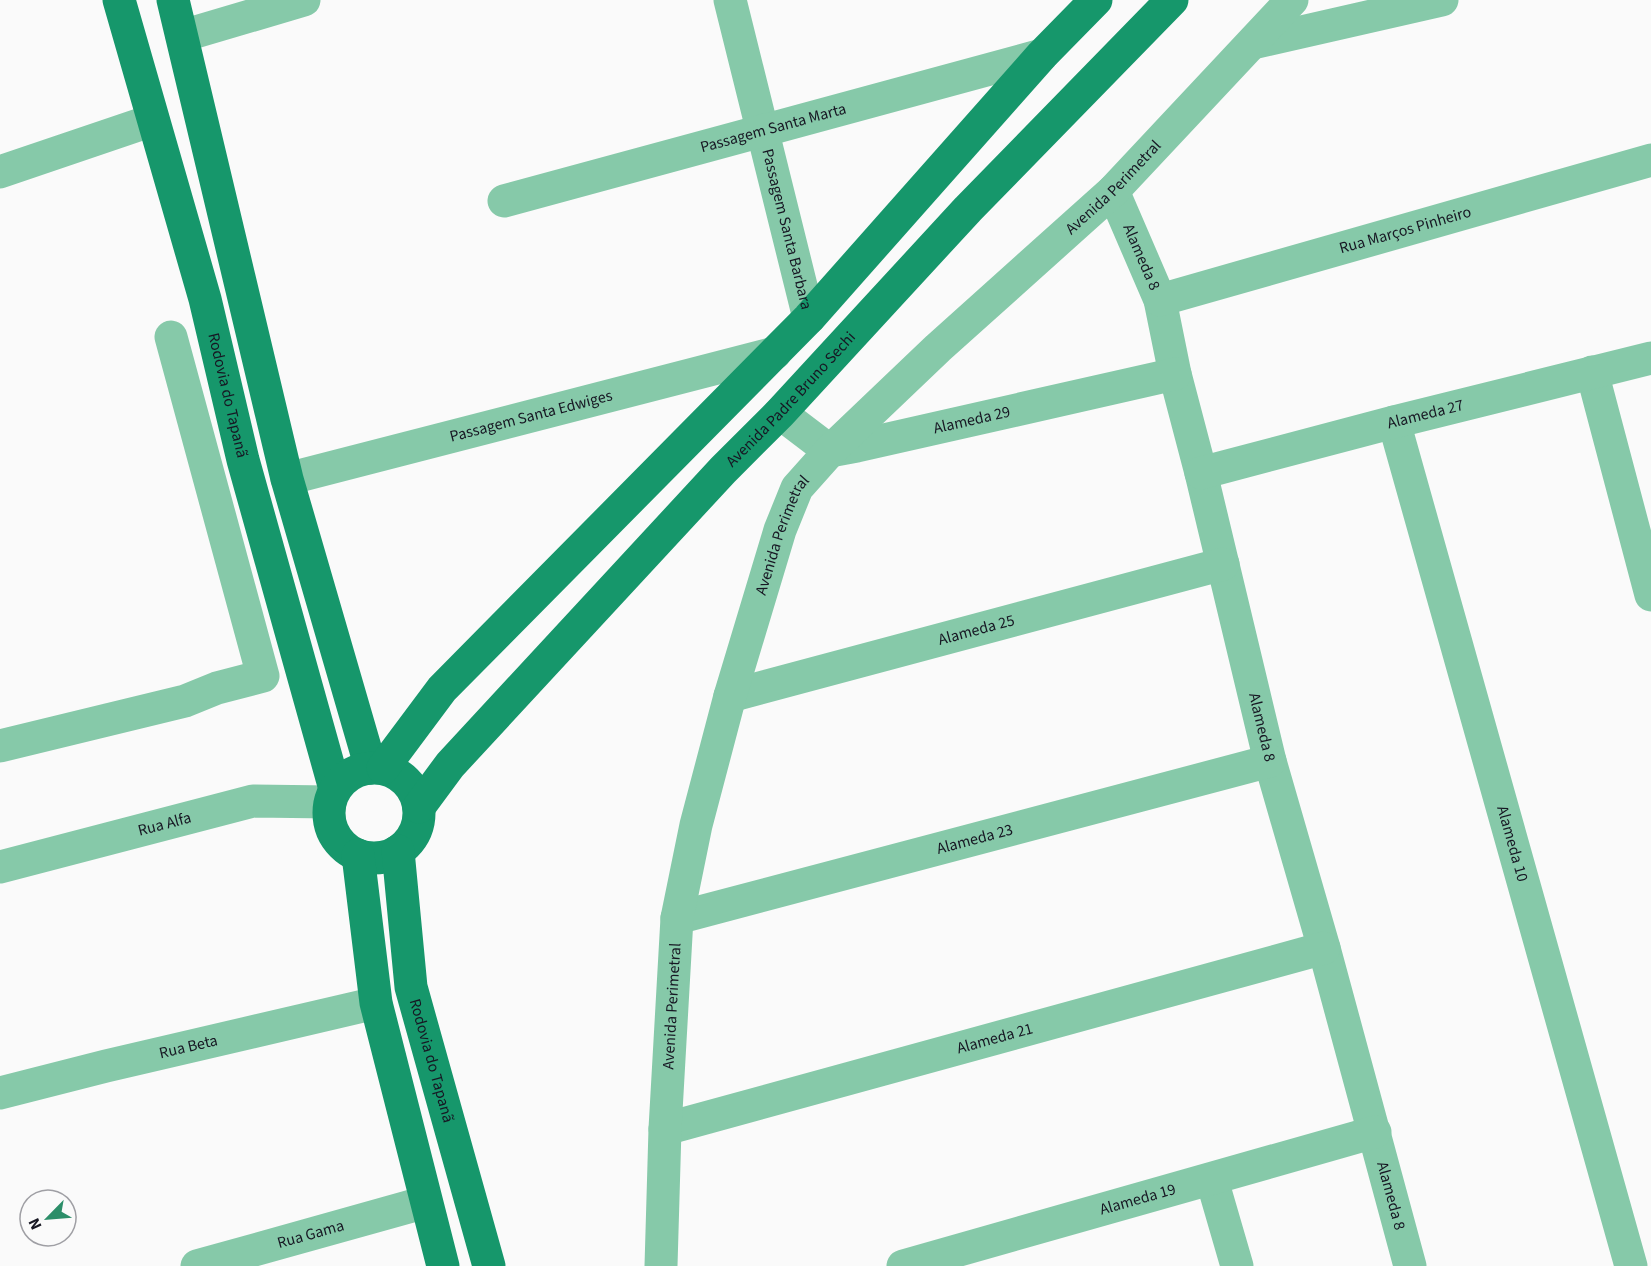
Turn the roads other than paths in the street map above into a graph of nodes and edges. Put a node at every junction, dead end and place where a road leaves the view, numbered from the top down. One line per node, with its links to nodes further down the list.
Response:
1 (119, 0): 12 (main road, Rodovia do Tapanã)
2 (173, 0): 9 (main road)
3 (304, 0): 9 (street)
4 (730, 0): 13 (street, Passagem Santa Barbara)
5 (1096, 0): 11 (main road)
6 (1172, 0): 25 (main road, Avenida Padre Bruno Sechi)
7 (1292, 0): 10 (street, Avenida Perimetral)
8 (1442, 0): 10 (street)
9 (182, 36): 29 (main road)
10 (1253, 43): 16 (street, Avenida Perimetral)
11 (1042, 55): 13 (street, Passagem Santa Marta); 19 (main road)
12 (153, 120): 15 (street); 32 (main road, Rodovia do Tapanã)
13 (763, 131): 17 (street, Passagem Santa Marta); 19 (street, Passagem Santa Barbara)
14 (1651, 160): 18 (street, Rua Marços Pinheiro)
15 (0, 172)
16 (1113, 191): 18 (street, Alameda 8); 27 (street, Avenida Perimetral)
17 (504, 201)
18 (1160, 300): 24 (street, Alameda 8)
19 (809, 318): 21 (main road)
20 (171, 337): 33 (street)
21 (775, 353): 29 (street, Passagem Santa Edwiges); 37 (main road)
22 (1651, 358): 23 (street, Alameda 27)
23 (1592, 372): 26 (street, Alameda 27); 31 (street)
24 (1175, 374): 27 (street, Alameda 29); 28 (street, Alameda 8)
25 (780, 413): 27 (street); 39 (main road, Avenida Padre Bruno Sechi)
26 (1394, 422): 28 (street, Alameda 27); 58 (street, Alameda 10)
27 (830, 451): 34 (street, Avenida Perimetral)
28 (1201, 473): 30 (street, Alameda 8)
29 (287, 479): 37 (main road)
30 (1223, 564): 34 (street, Alameda 25); 36 (street, Alameda 8)
31 (1651, 595)
32 (301, 670): 33 (street); 38 (main road, Rodovia do Tapanã)
33 (263, 676): 35 (street)
34 (730, 696): 43 (street, Avenida Perimetral)
35 (0, 746)
36 (1270, 761): 43 (street, Alameda 23); 44 (street, Alameda 8)
37 (377, 768): 38 (main road); 39 (main road)
38 (333, 796): 41 (main road); 42 (street, Rua Alfa)
39 (419, 807): 40 (main road)
40 (398, 851): 41 (main road); 53 (main road, Rodovia do Tapanã)
41 (358, 855): 45 (main road)
42 (0, 867)
43 (677, 918): 47 (street, Avenida Perimetral)
44 (1324, 948): 47 (street, Alameda 21); 48 (street, Alameda 8)
45 (376, 1002): 46 (street, Rua Beta); 50 (main road)
46 (0, 1093)
47 (665, 1129): 54 (street, Avenida Perimetral)
48 (1375, 1132): 49 (street, Alameda 19); 57 (street, Alameda 8)
49 (1212, 1180): 55 (street, Alameda 19); 56 (street)
50 (426, 1202): 51 (street, Rua Gama); 52 (main road)
51 (197, 1266)
52 (443, 1266)
53 (489, 1266)
54 (661, 1266)
55 (903, 1266)
56 (1237, 1266)
57 (1410, 1266)
58 (1631, 1266)

